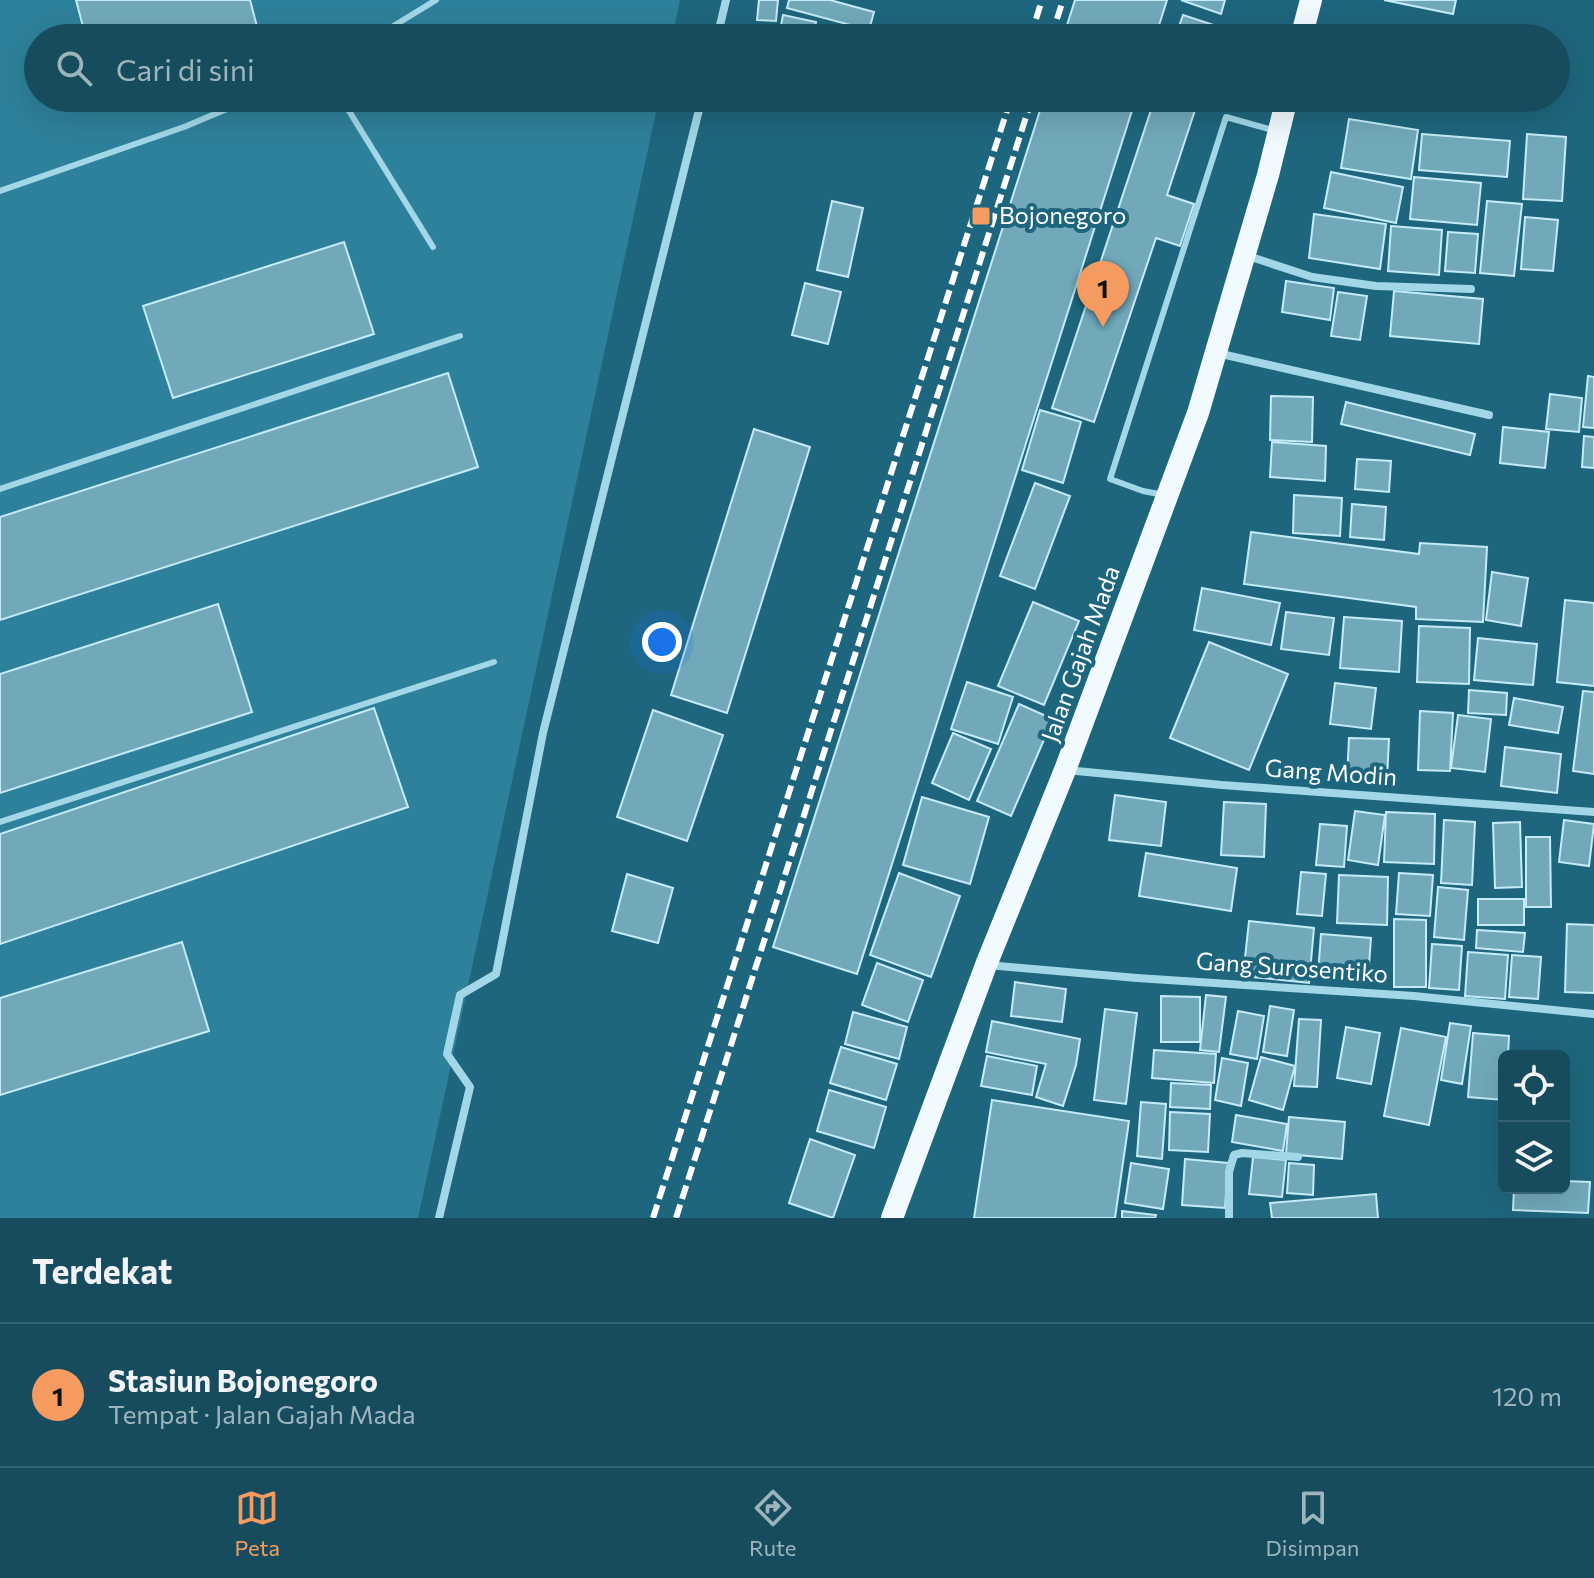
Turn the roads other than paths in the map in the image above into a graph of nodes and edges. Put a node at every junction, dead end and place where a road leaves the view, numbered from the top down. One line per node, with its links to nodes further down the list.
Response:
1 (436, 0): 4 (lane)
2 (726, 0): 5 (street)
3 (1311, 0): 6 (highway)
4 (397, 24)
5 (720, 24)
6 (1305, 24)
7 (220, 112): 12 (lane)
8 (350, 112): 13 (lane)
9 (698, 112): 28 (street)
10 (1284, 112): 11 (highway, Jalan Gajah Mada)
11 (1279, 132): 14 (highway, Jalan Gajah Mada); 20 (lane)
12 (0, 191)
13 (433, 247)
14 (1245, 254): 15 (street); 17 (highway, Jalan Gajah Mada)
15 (1471, 289)
16 (460, 336): 19 (lane)
17 (1216, 353): 18 (street); 20 (highway, Jalan Gajah Mada)
18 (1489, 415)
19 (0, 489)
20 (1167, 496): 22 (highway, Jalan Gajah Mada)
21 (494, 662): 24 (lane)
22 (1065, 770): 23 (street, Gang Modin); 25 (highway, Jalan Gajah Mada)
23 (1594, 812)
24 (0, 822)
25 (986, 965): 26 (street, Gang Surosentiko); 29 (highway, Jalan Gajah Mada)
26 (1594, 1014)
27 (1298, 1157): 30 (street)
28 (439, 1218)
29 (892, 1218)
30 (1229, 1218)

